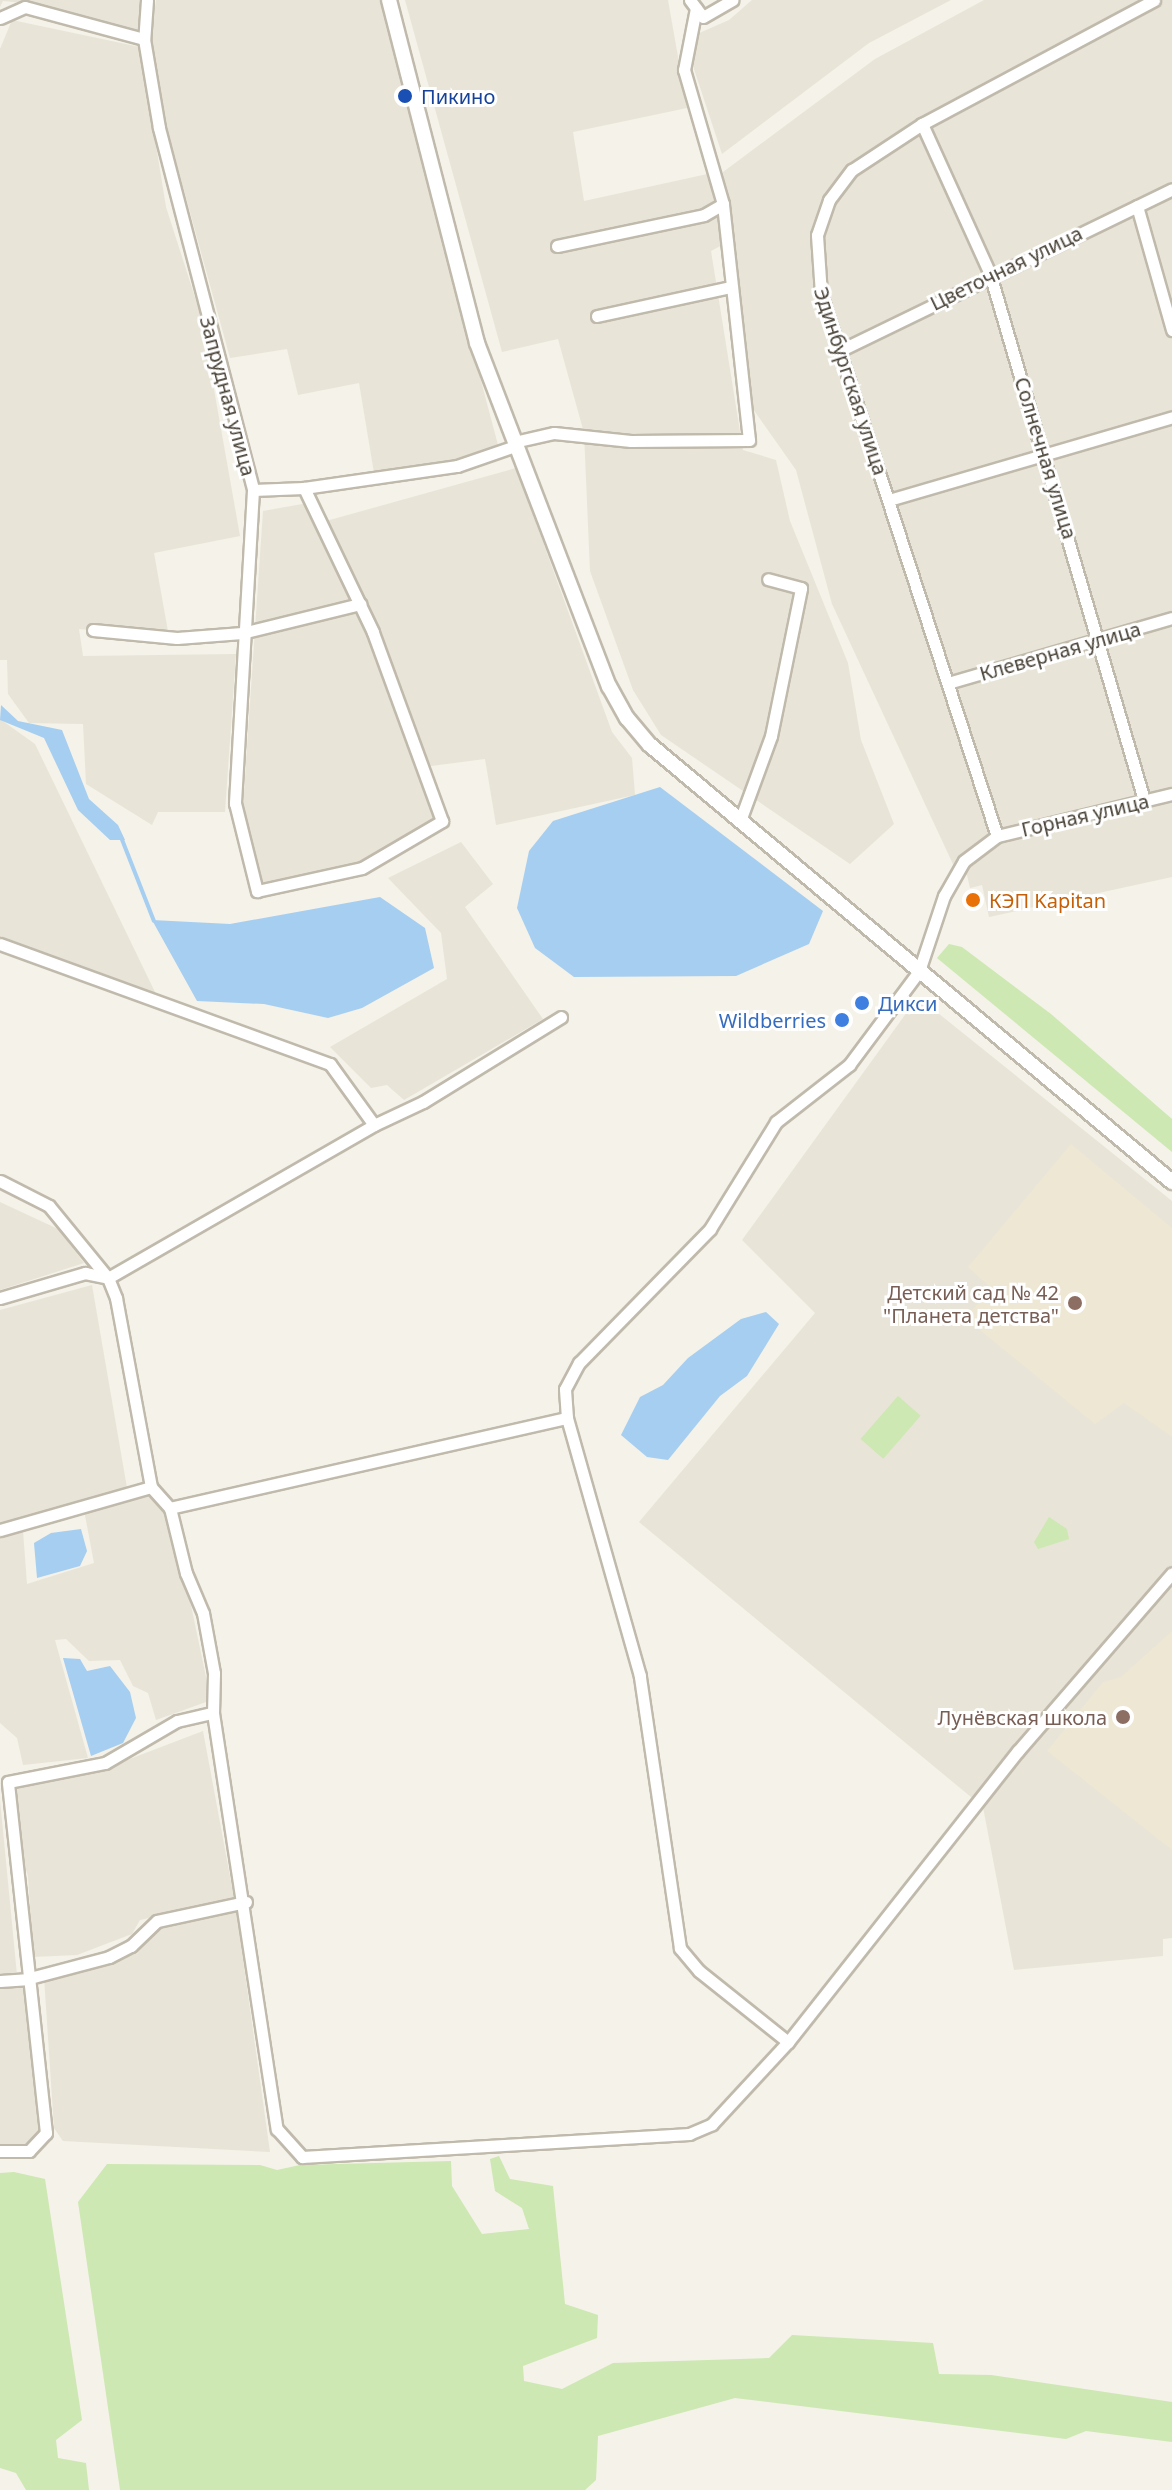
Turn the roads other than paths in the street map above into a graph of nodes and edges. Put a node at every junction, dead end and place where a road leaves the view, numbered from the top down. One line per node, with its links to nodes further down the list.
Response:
1 (147, 0): 7 (street, Запрудная улица)
2 (389, 0): 19 (street)
3 (733, 0): 5 (street)
4 (1154, 0): 8 (street, Эдинбургская улица)
5 (693, 4): 10 (street)
6 (0, 18): 7 (street)
7 (144, 39): 22 (street, Запрудная улица)
8 (922, 124): 13 (street, Солнечная улица); 17 (street, Эдинбургская улица)
9 (1172, 189): 11 (street, Цветочная улица)
10 (723, 204): 12 (street); 14 (street)
11 (1137, 206): 13 (street, Цветочная улица); 16 (street)
12 (557, 246)
13 (990, 274): 17 (street, Цветочная улица); 20 (street, Солнечная улица)
14 (730, 287): 15 (street); 19 (street)
15 (597, 316)
16 (1172, 330)
17 (841, 350): 23 (street, Эдинбургская улица)
18 (1172, 417): 20 (street)
19 (514, 444): 21 (street); 33 (street)
20 (1045, 453): 23 (street); 29 (street, Солнечная улица)
21 (304, 488): 22 (street); 25 (street)
22 (253, 490): 28 (street, Запрудная улица)
23 (889, 500): 30 (street, Эдинбургская улица)
24 (768, 579): 33 (street)
25 (360, 604): 28 (street); 28 (street, Запрудная улица)
26 (1172, 618): 29 (street, Клеверная улица)
27 (93, 630): 28 (street)
28 (242, 633)
29 (1100, 639): 30 (street, Клеверная улица); 32 (street, Солнечная улица)
30 (948, 683): 34 (street, Эдинбургская улица)
31 (1172, 794): 32 (street, Горная улица)
32 (1144, 800): 34 (street, Горная улица)
33 (741, 818): 36 (street)
34 (997, 836): 36 (street)
35 (0, 944): 38 (street)
36 (919, 971): 40 (street); 43 (street)
37 (561, 1017): 38 (street)
38 (374, 1125): 41 (street)
39 (0, 1181): 41 (street)
40 (1172, 1182)
41 (108, 1278): 42 (street); 44 (street)
42 (0, 1298)
43 (567, 1418): 45 (street); 52 (street)
44 (151, 1487): 45 (street); 46 (street)
45 (170, 1508): 48 (street)
46 (0, 1530)
47 (1172, 1573): 52 (street)
48 (213, 1713): 49 (street); 50 (street)
49 (246, 1902): 50 (street); 52 (street)
50 (26, 1979): 51 (street); 53 (street)
51 (0, 1981)
52 (788, 2042)
53 (0, 2151)

